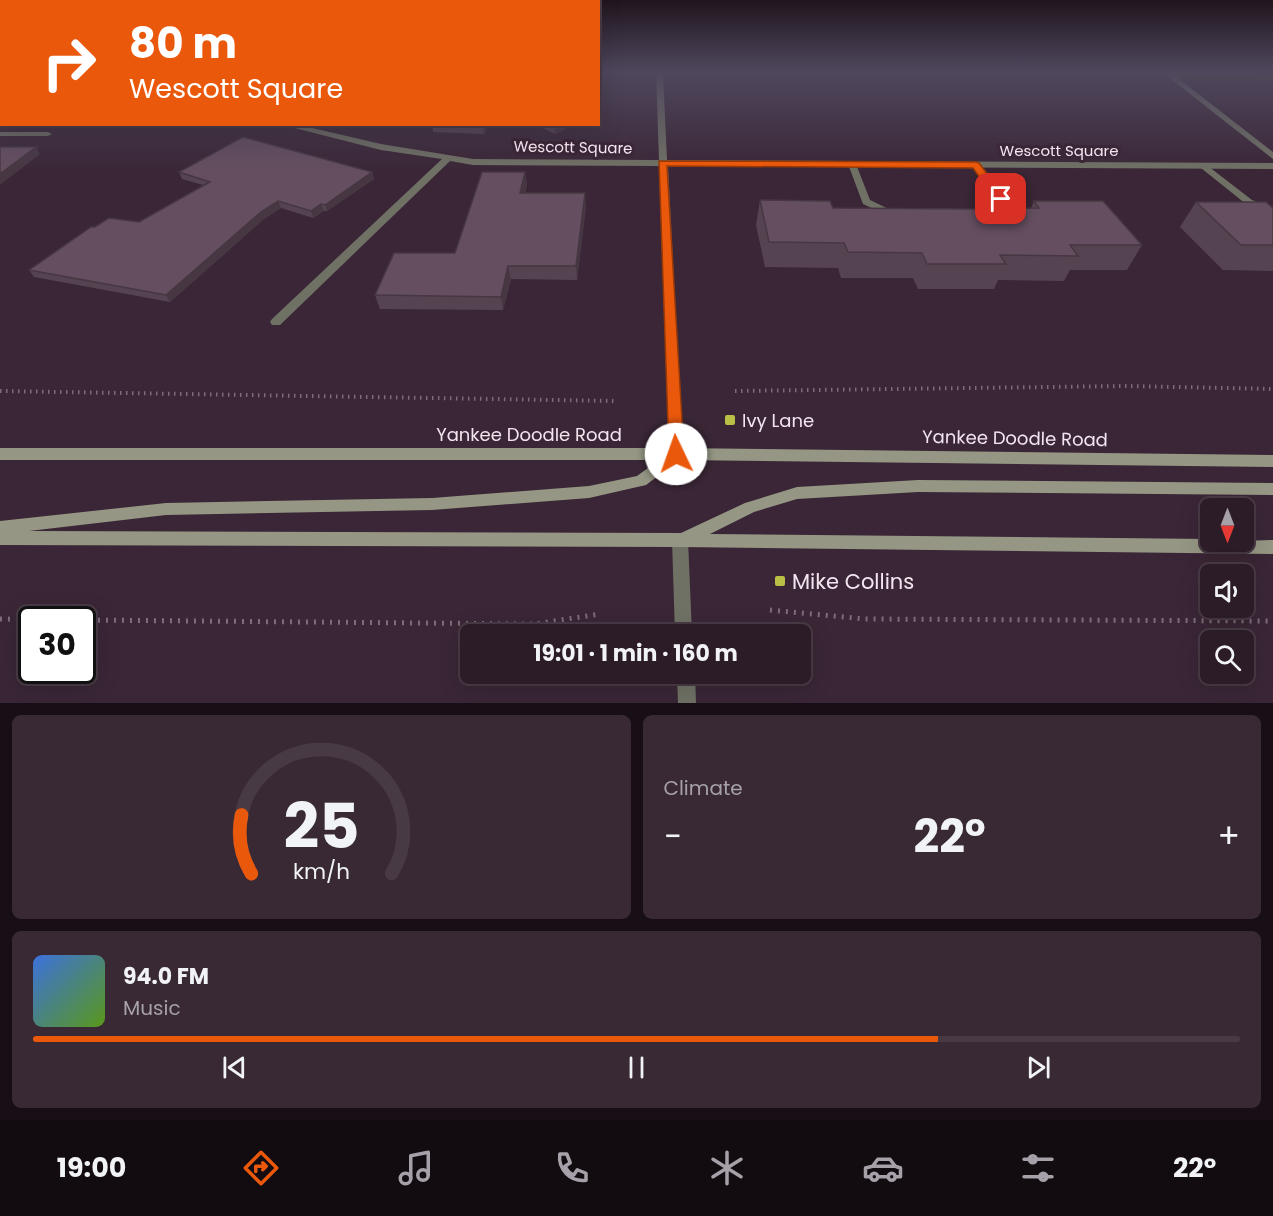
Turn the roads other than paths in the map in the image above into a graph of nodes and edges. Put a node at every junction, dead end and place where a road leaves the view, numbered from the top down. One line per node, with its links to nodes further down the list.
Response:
1 (660, 105): 8 (street)
2 (1207, 105): 6 (street)
3 (292, 126): 7 (street, Wescott Square)
4 (0, 134): 5 (street)
5 (48, 134)
6 (1273, 156)
7 (448, 158): 8 (street, Wescott Square); 16 (street)
8 (662, 163): 9 (street, Wescott Square); 18 (street)
9 (852, 164): 10 (street, Wescott Square); 14 (street)
10 (976, 165): 11 (street, Wescott Square); 15 (street)
11 (1204, 166): 12 (street, Wescott Square); 13 (street)
12 (1273, 166)
13 (1273, 211)
14 (908, 216)
15 (979, 216)
16 (276, 322)
17 (0, 454): 18 (main road, Yankee Doodle Road)
18 (676, 454): 19 (main road, Yankee Doodle Road); 21 (main road)
19 (1273, 461)
20 (1273, 489): 23 (main road)
21 (0, 528)
22 (0, 538): 23 (main road)
23 (680, 540): 24 (main road); 25 (street)
24 (1273, 547)
25 (684, 624)
26 (686, 684): 27 (street)
27 (687, 703)

